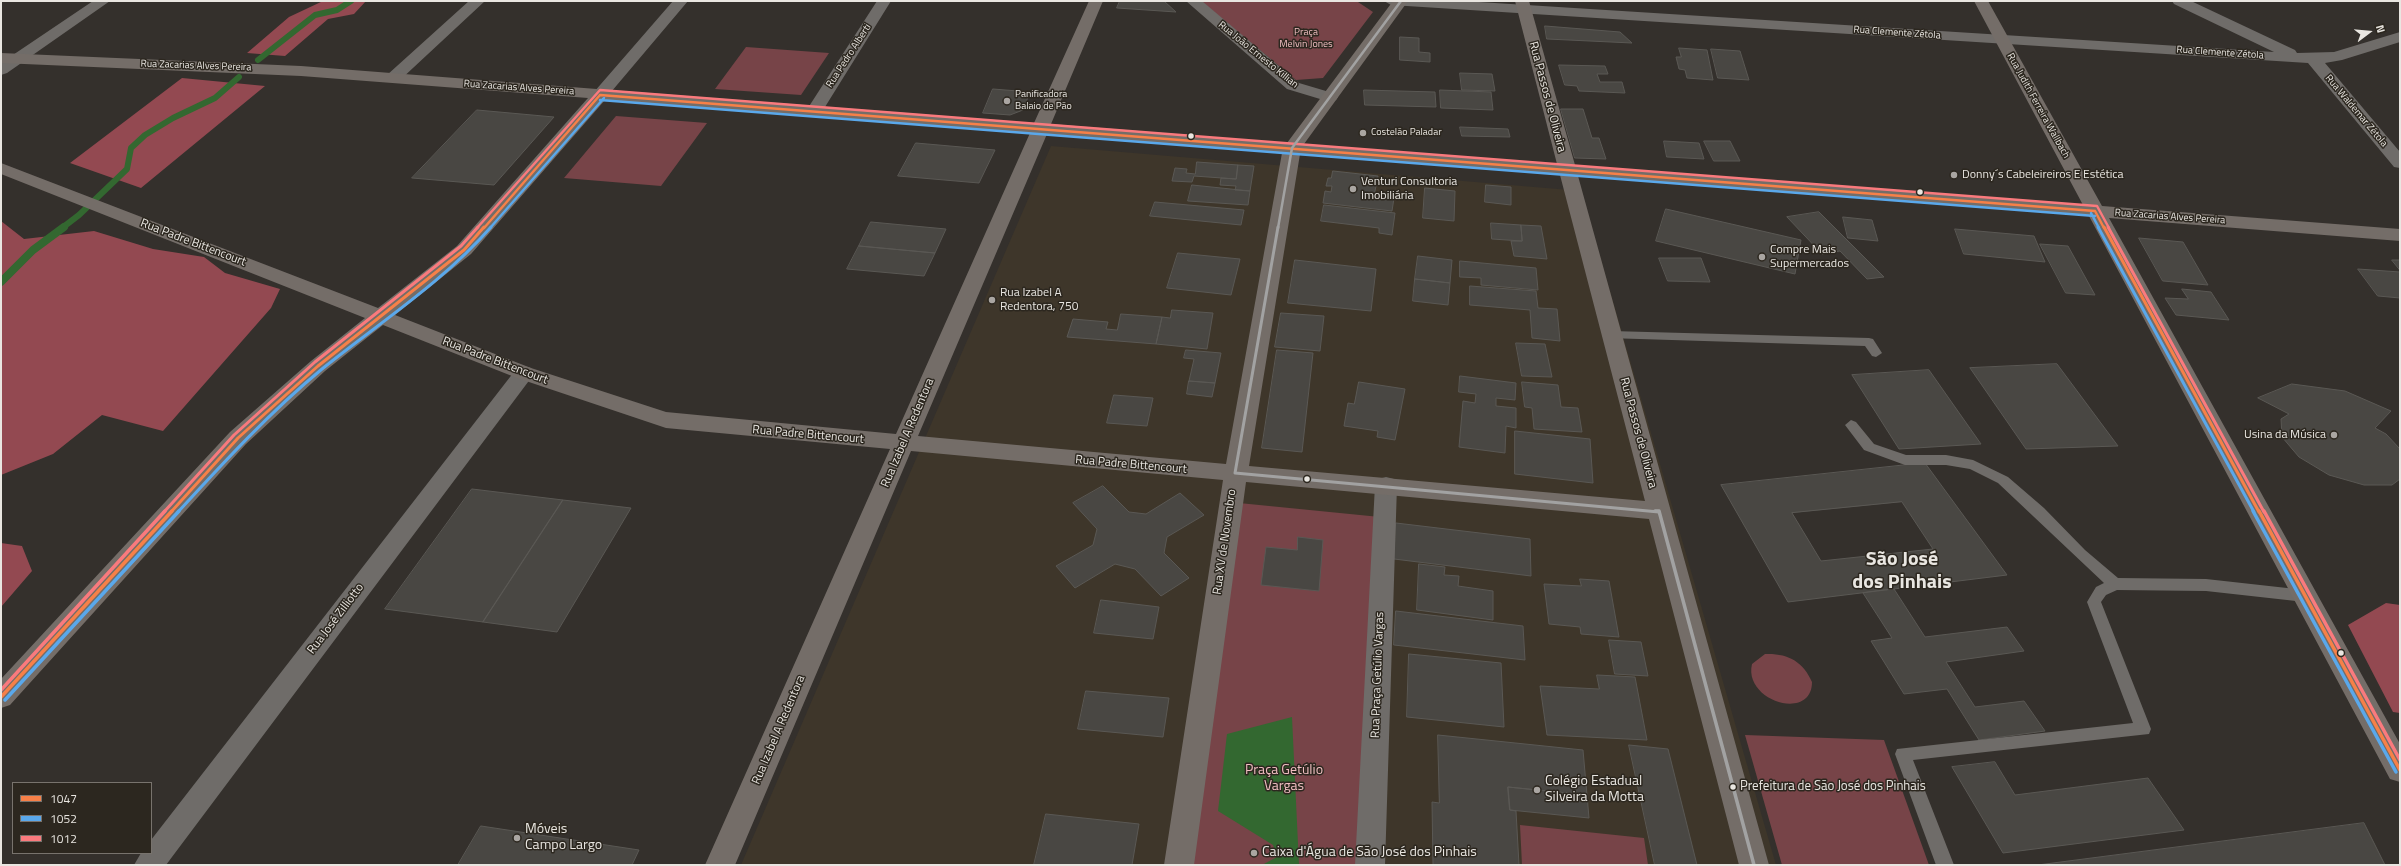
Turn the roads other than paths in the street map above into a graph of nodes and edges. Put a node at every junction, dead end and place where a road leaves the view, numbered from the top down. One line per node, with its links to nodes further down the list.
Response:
1 (103, 1): 15 (street)
2 (478, 1): 17 (street)
3 (681, 1): 18 (street)
4 (884, 1): 20 (street, Rua Pedro Alberti)
5 (1096, 1): 21 (main road, Rua Izabel A Redentora)
6 (1193, 1): 19 (street, Rua João Ernesto Killian)
7 (1397, 1): 10 (street, Rua Clemente Zétola); 19 (main road)
8 (1981, 1): 12 (main road, Rua Judith Ferreira Wallbach)
9 (2179, 1): 14 (street)
10 (1523, 5): 12 (street, Rua Clemente Zétola); 25 (main road, Rua Passos de Oliveira)
11 (2400, 36): 14 (street, Rua Clemente Zétola)
12 (2002, 39): 14 (street, Rua Clemente Zétola); 26 (main road, Rua Judith Ferreira Wallbach)
13 (1, 58): 15 (main road, Rua Zacarias Alves Pereira)
14 (2306, 59): 23 (street, Rua Waldemar Zétola)
15 (17, 60): 16 (street); 17 (main road, Rua Zacarias Alves Pereira)
16 (1, 70)
17 (393, 78): 18 (main road, Rua Zacarias Alves Pereira)
18 (600, 95): 20 (main road, Rua Zacarias Alves Pereira); 28 (main road)
19 (1330, 97): 22 (main road)
20 (814, 111): 21 (main road, Rua Zacarias Alves Pereira)
21 (1040, 129): 22 (main road, Rua Zacarias Alves Pereira); 33 (main road, Rua Izabel A Redentora)
22 (1292, 148): 25 (main road, Rua Zacarias Alves Pereira); 34 (main road, Rua XV de Novembro)
23 (2400, 163)
24 (1, 168): 28 (main road, Rua Padre Bittencourt)
25 (1567, 170): 26 (main road, Rua Zacarias Alves Pereira); 29 (main road, Rua Passos de Oliveira)
26 (2095, 211): 27 (main road, Rua Zacarias Alves Pereira); 38 (main road, Rua Judith Ferreira Wallbach)
27 (2400, 235)
28 (381, 317): 31 (main road, Rua Padre Bittencourt); 39 (main road)
29 (1611, 335): 30 (lane); 36 (main road, Rua Passos de Oliveira)
30 (1876, 353)
31 (524, 373): 33 (main road, Rua Padre Bittencourt); 41 (street, Rua José Zilliotto)
32 (1851, 426): 37 (lane)
33 (903, 444): 34 (main road, Rua Padre Bittencourt); 42 (main road, Rua Izabel A Redentora)
34 (1235, 473): 35 (main road, Rua Padre Bittencourt); 43 (main road, Rua XV de Novembro)
35 (1386, 485): 36 (main road, Rua Padre Bittencourt); 44 (street, Rua Praça Getúlio Vargas)
36 (1659, 511): 45 (main road, Rua Passos de Oliveira)
37 (2115, 584): 38 (lane); 46 (lane)
38 (2305, 596): 40 (main road, Rua Judith Ferreira Wallbach)
39 (1, 697)
40 (2400, 770)
41 (149, 865)
42 (720, 865)
43 (1179, 865)
44 (1370, 865)
45 (1754, 865)
46 (1945, 865)

